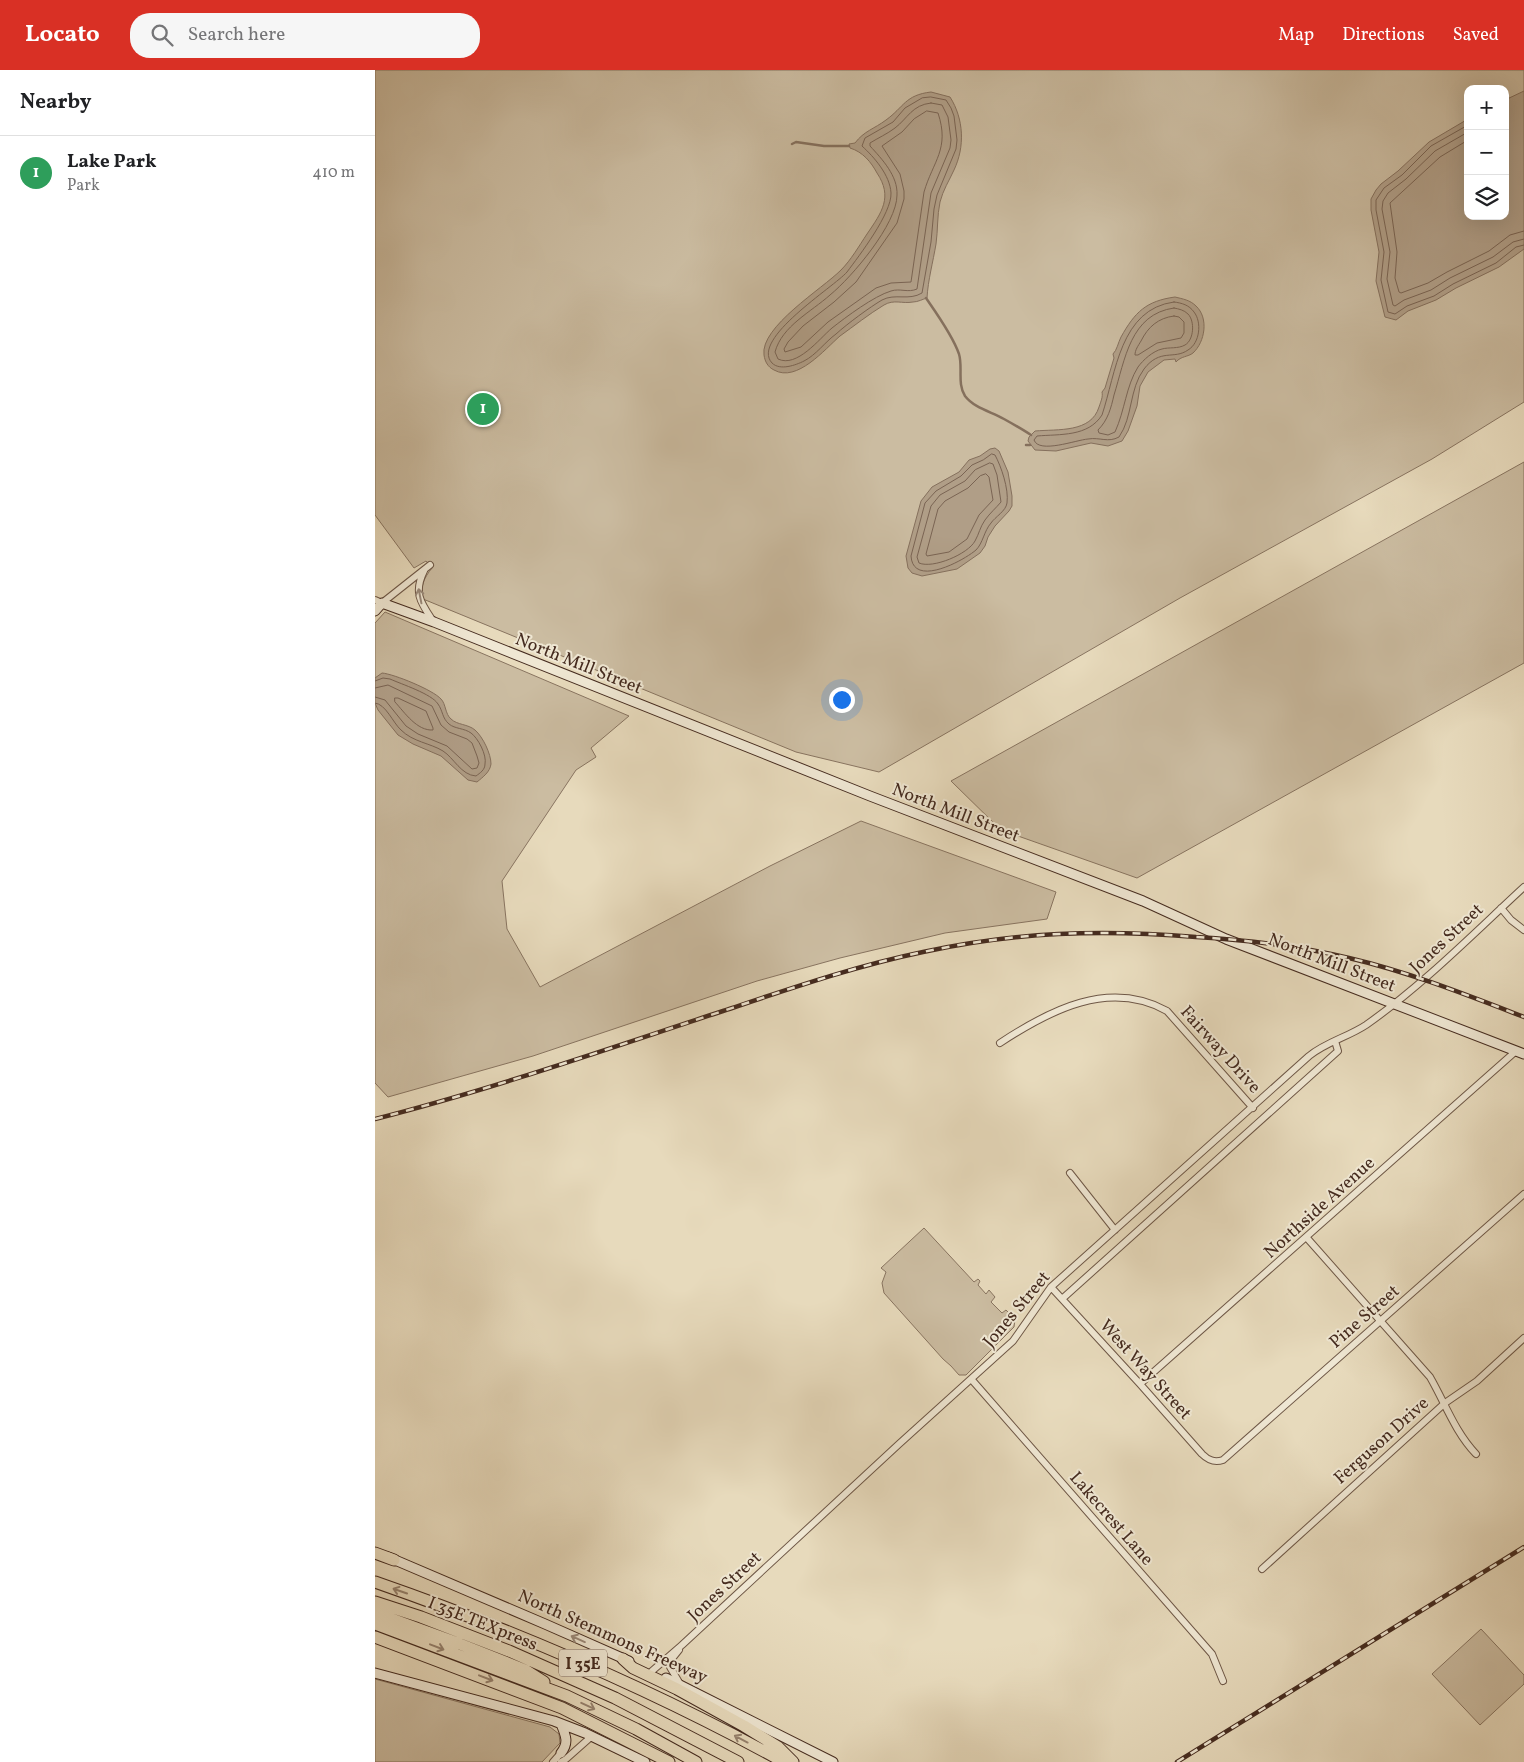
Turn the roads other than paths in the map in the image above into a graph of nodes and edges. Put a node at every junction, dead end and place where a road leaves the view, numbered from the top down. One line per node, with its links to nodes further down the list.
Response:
1 (379, 602): 2 (main road); 3 (main road, North Mill Street); 3 (street, one-way to 1)
2 (375, 612)
3 (434, 622): 7 (main road, North Mill Street)
4 (1524, 887): 5 (street, Jones Street)
5 (1501, 908): 6 (street); 7 (street, Jones Street)
6 (1524, 930)
7 (1394, 1003): 8 (street, Jones Street); 10 (main road, North Mill Street)
8 (1335, 1040): 11 (street, Jones Street); 17 (street, Jones Street)
9 (999, 1042): 11 (street, Fairway Drive)
10 (1520, 1053): 15 (street, Northside Avenue)
11 (1253, 1108): 14 (street, Jones Street)
12 (1070, 1173): 14 (street)
13 (1524, 1194): 18 (street, Pine Street)
14 (1115, 1230): 16 (street, Jones Street)
15 (1307, 1238): 18 (street); 21 (street, Northside Avenue)
16 (1051, 1287): 17 (street, West Way Street); 20 (street, Jones Street)
17 (1062, 1299): 21 (street, West Way Street)
18 (1381, 1321): 22 (street); 24 (street, Pine Street)
19 (1524, 1338): 22 (street, Ferguson Drive)
20 (972, 1380): 33 (street, Jones Street); 37 (street, Lakecrest Lane)
21 (1140, 1384): 24 (street, West Way Street)
22 (1445, 1403): 23 (street); 27 (street, Ferguson Drive)
23 (1476, 1454)
24 (1223, 1460)
25 (375, 1552): 26 (highway)
26 (394, 1560): 34 (main road, North Stemmons Freeway, one-way to 26)
27 (1262, 1569)
28 (375, 1582): 48 (highway, North Stemmons Freeway / I 35E, one-way to 28)
29 (375, 1602): 47 (highway, I 35E TEXpress)
30 (375, 1613): 39 (highway)
31 (375, 1624): 39 (highway, I 35E, one-way to 39)
32 (375, 1637): 45 (highway, one-way to 45)
33 (682, 1645): 35 (street, Jones Street); 38 (street, Jones Street)
34 (623, 1659): 35 (main road, North Stemmons Freeway); 49 (highway)
35 (652, 1671): 38 (main road, North Stemmons Freeway)
36 (375, 1673): 40 (main road)
37 (1223, 1681)
38 (680, 1684): 50 (main road, North Stemmons Freeway)
39 (567, 1696): 46 (highway, I 35E, one-way to 46)
40 (561, 1724): 41 (main road); 42 (main road)
41 (592, 1736): 42 (street); 44 (main road)
42 (561, 1758): 43 (street)
43 (553, 1762)
44 (645, 1762)
45 (669, 1762)
46 (696, 1762)
47 (738, 1762)
48 (784, 1762)
49 (793, 1762)
50 (833, 1762)

